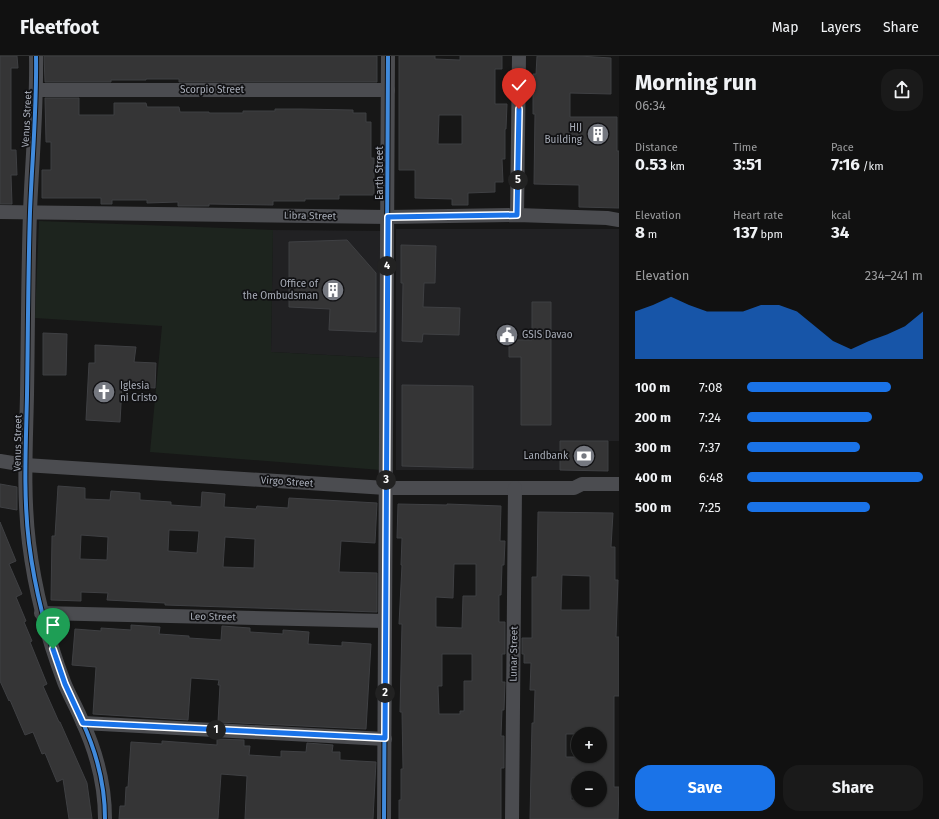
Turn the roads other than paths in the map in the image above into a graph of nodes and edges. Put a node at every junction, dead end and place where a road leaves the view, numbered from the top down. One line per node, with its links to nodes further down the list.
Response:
1 (36, 56): 4 (street, Venus Street)
2 (388, 56): 5 (street, Earth Street)
3 (519, 56): 8 (street)
4 (37, 90): 5 (street, Scorpio Street); 7 (street, Venus Street)
5 (388, 90): 9 (street, Earth Street)
6 (0, 212): 7 (street, Libra Street)
7 (30, 212): 9 (street, Libra Street); 12 (street, Venus Street)
8 (517, 215): 9 (street, Libra Street); 10 (street, Libra Street)
9 (388, 217): 14 (street, Earth Street)
10 (619, 220)
11 (0, 461): 12 (street, Virgo Street)
12 (25, 465): 14 (street, Virgo Street); 18 (street, Venus Street)
13 (619, 484): 16 (street, Virgo Street)
14 (386, 488): 15 (street, Virgo Street); 19 (street, Earth Street)
15 (515, 488): 16 (street, Virgo Street); 24 (street, Lunar Street)
16 (574, 488): 17 (street, Virgo Street)
17 (619, 492)
18 (41, 614): 19 (street, Leo Street); 20 (street, Venus Street)
19 (385, 621): 21 (street, Earth Street)
20 (83, 723): 21 (street); 22 (street, Venus Street)
21 (385, 738): 23 (street, Earth Street)
22 (105, 819)
23 (384, 819)
24 (512, 819)

